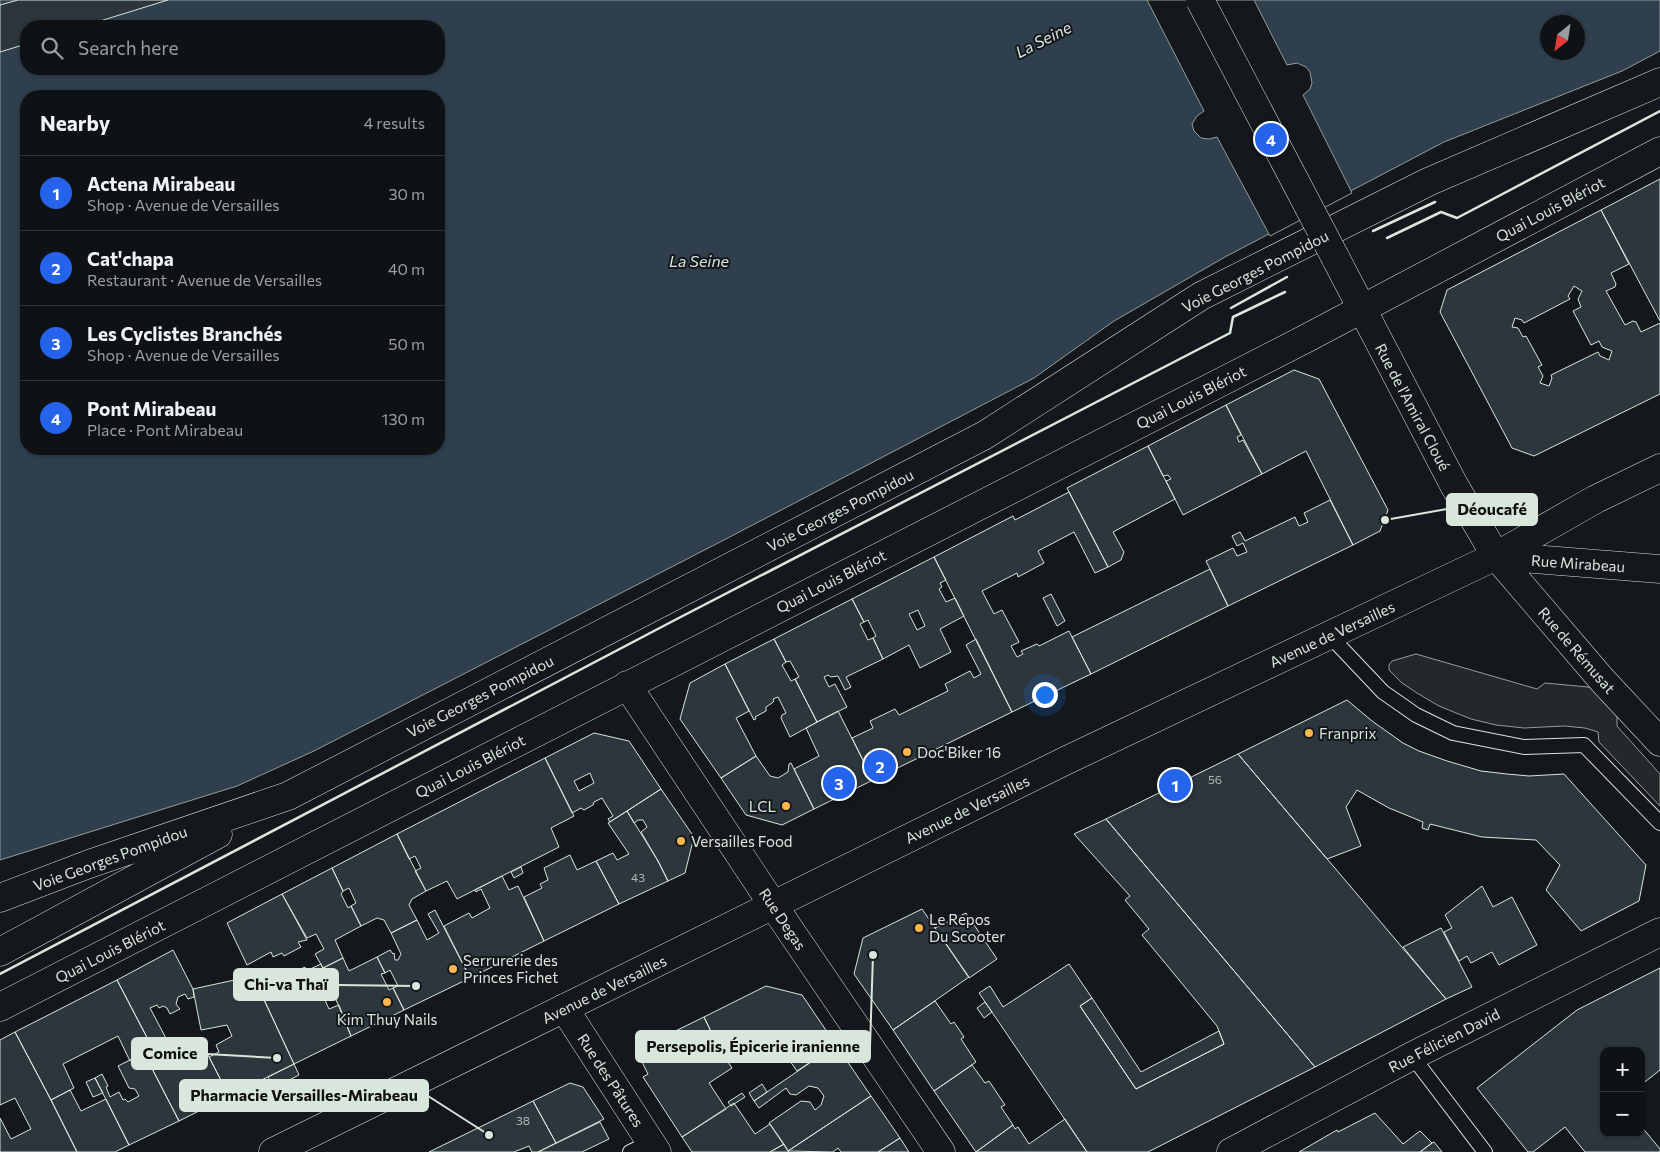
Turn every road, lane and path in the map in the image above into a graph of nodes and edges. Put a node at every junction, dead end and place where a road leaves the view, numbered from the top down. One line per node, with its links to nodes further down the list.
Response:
1 (1200, 0): 4 (main road, Rue de l'Amiral Cloué, bridge)
2 (1660, 82): 11 (main road, Voie Georges Pompidou)
3 (1660, 151): 4 (main road, Quai Louis Blériot)
4 (1362, 309): 6 (main road, Rue de l'Amiral Cloué); 9 (main road, Quai Louis Blériot)
5 (1660, 468): 6 (main road, Avenue de Versailles)
6 (1496, 556): 7 (main road, Rue Mirabeau); 8 (main road, Avenue de Versailles); 10 (main road, Rue de Rémusat)
7 (1660, 569)
8 (1330, 635): 12 (lane); 14 (main road, Avenue de Versailles)
9 (627, 685): 14 (main road, Rue Degas); 17 (main road, Quai Louis Blériot)
10 (1660, 742)
11 (288, 796): 13 (main road, Voie Georges Pompidou); 16 (main road)
12 (1660, 823)
13 (0, 898)
14 (773, 905): 18 (main road, Avenue de Versailles); 22 (main road, Rue Degas)
15 (1660, 932): 19 (main road, Rue Félicien David)
16 (0, 952)
17 (0, 1008)
18 (564, 1008): 20 (main road, Rue des Pâtures); 21 (main road, Avenue de Versailles)
19 (1412, 1056): 23 (main road, Rue Félicien David); 24 (lane)
20 (646, 1149)
21 (274, 1152)
22 (941, 1152)
23 (1231, 1152)
24 (1485, 1152)

